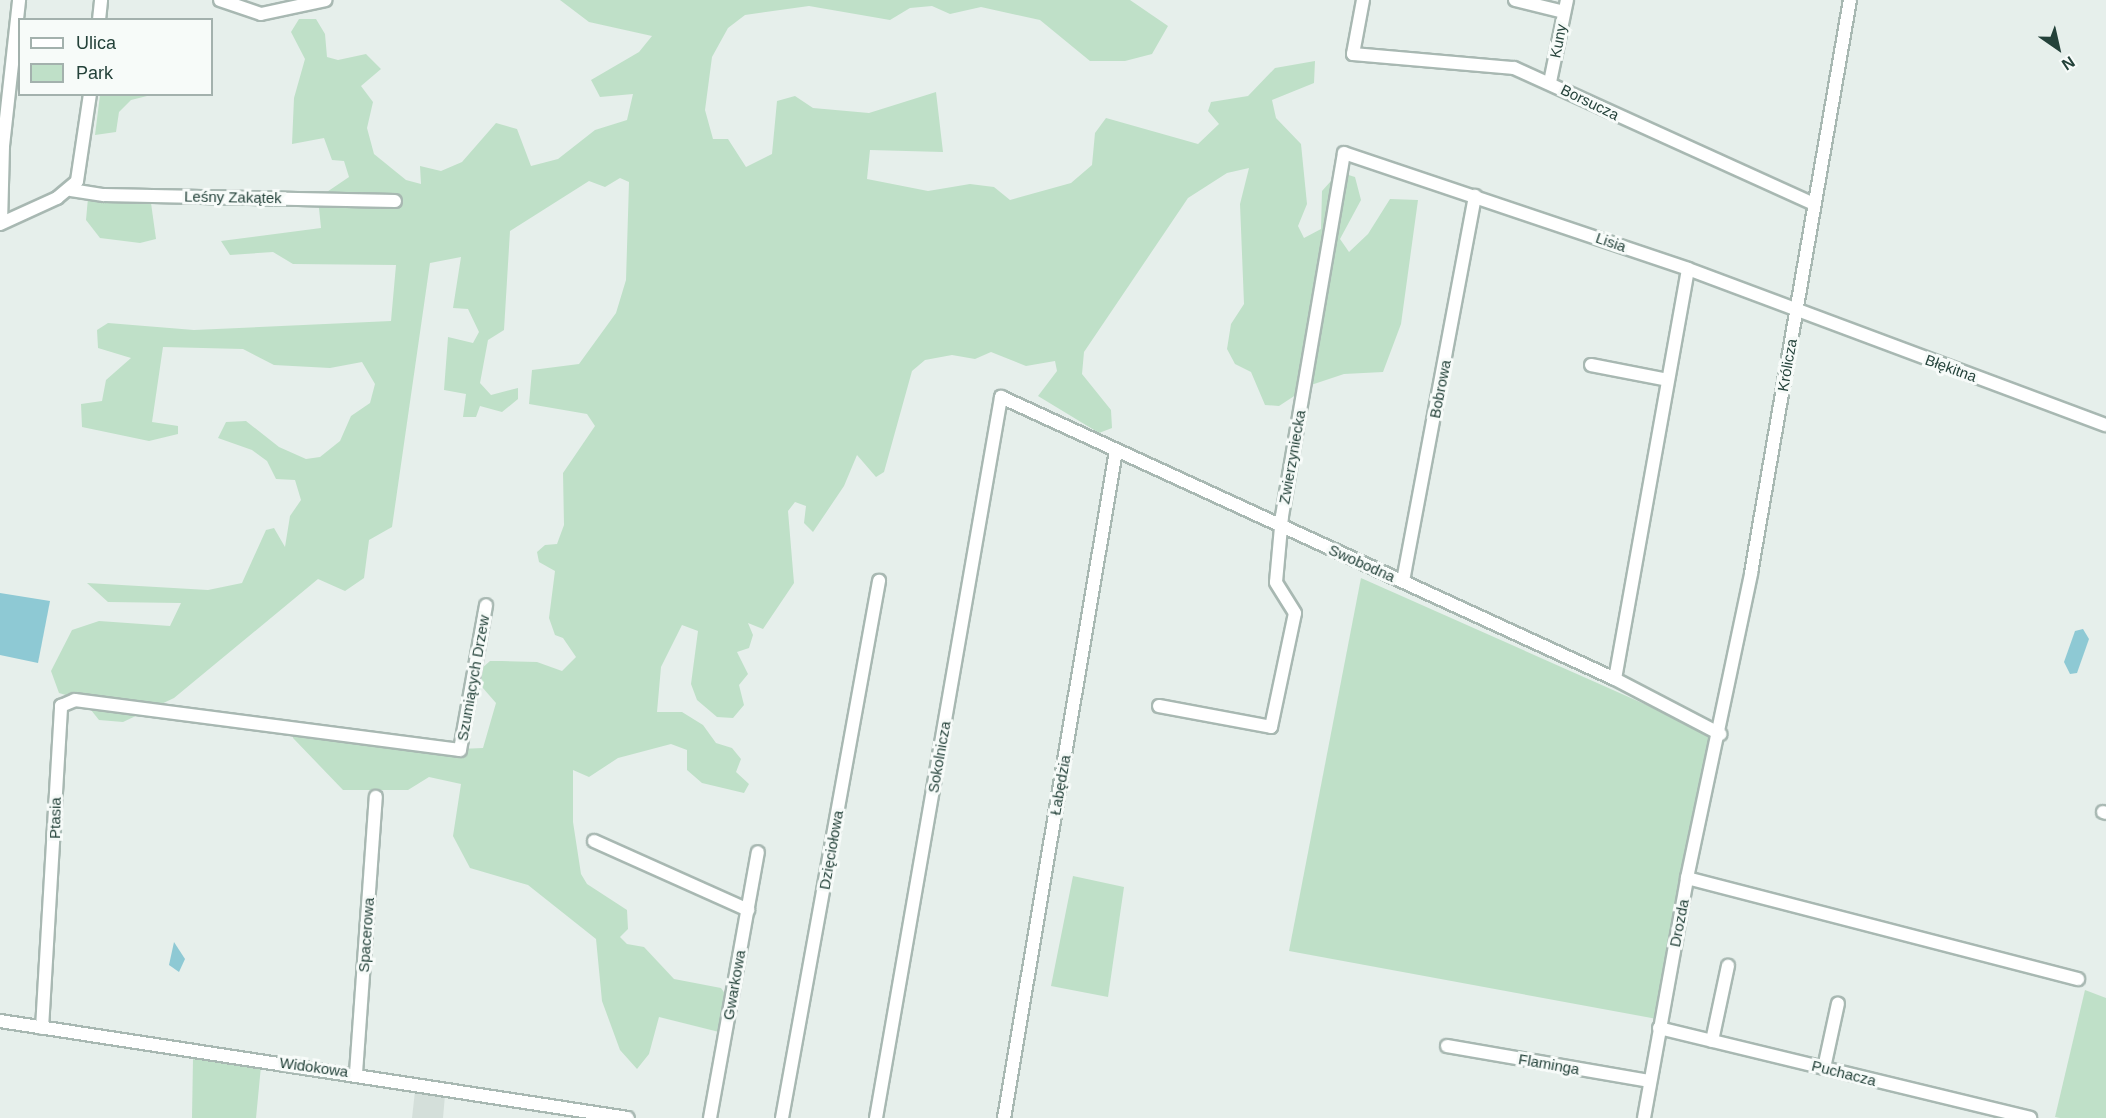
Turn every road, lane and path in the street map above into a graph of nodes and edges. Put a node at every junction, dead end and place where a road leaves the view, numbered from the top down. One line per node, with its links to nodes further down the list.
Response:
1 (18, 0): 17 (street)
2 (101, 0): 9 (street)
3 (220, 0): 4 (street)
4 (326, 0)
5 (1363, 0): 10 (street, Borsucza)
6 (1515, 0): 8 (street)
7 (1850, 0): 16 (street, Królicza)
8 (1566, 6): 10 (street, Kuny)
9 (99, 18)
10 (1550, 82): 16 (street, Borsucza)
11 (90, 96): 13 (street)
12 (1424, 178): 14 (street, Lisia); 25 (street, Zwierzyniecka)
13 (71, 190): 15 (street, Leśny Zakątek); 17 (street)
14 (1475, 196): 18 (street, Lisia); 27 (street, Bobrowa)
15 (395, 201)
16 (1814, 204): 19 (street, Królicza)
17 (0, 223)
18 (1688, 268): 19 (street, Lisia); 21 (street)
19 (1796, 310): 23 (street, Błękitna); 32 (street, Królicza)
20 (1591, 365): 21 (street)
21 (1668, 380): 29 (street)
22 (1001, 397): 24 (street, Swobodna); 52 (street, Sokolnicza)
23 (2106, 426)
24 (1116, 451): 25 (street, Swobodna); 53 (street, Łabędzia)
25 (1283, 529): 27 (street, Swobodna); 30 (street, Zwierzyniecka)
26 (879, 581): 51 (street, Dzięciołowa)
27 (1403, 581): 29 (street, Swobodna)
28 (486, 605): 31 (street, Szumiących Drzew)
29 (1615, 680): 32 (street, Swobodna)
30 (1159, 706)
31 (157, 710): 42 (street, Ptasia)
32 (1720, 731): 36 (street, Drozda)
33 (376, 797): 47 (street, Spacerowa)
34 (594, 841): 37 (street)
35 (758, 852): 37 (street, Gwarkowa)
36 (1687, 878): 39 (street); 43 (street, Drozda)
37 (748, 910): 50 (street, Gwarkowa)
38 (1728, 966): 44 (street)
39 (2078, 980)
40 (1838, 1004): 46 (street)
41 (0, 1021): 42 (street, Widokowa)
42 (42, 1028): 47 (street, Widokowa)
43 (1659, 1028): 44 (street, Puchacza); 48 (street, Drozda)
44 (1712, 1041): 46 (street, Puchacza)
45 (1448, 1046): 48 (street, Flaminga)
46 (1824, 1068): 55 (street, Puchacza)
47 (356, 1073): 49 (street, Widokowa)
48 (1650, 1082): 54 (street, Drozda)
49 (628, 1118)
50 (710, 1118)
51 (782, 1118)
52 (876, 1118)
53 (1004, 1118)
54 (1644, 1118)
55 (2030, 1118)

